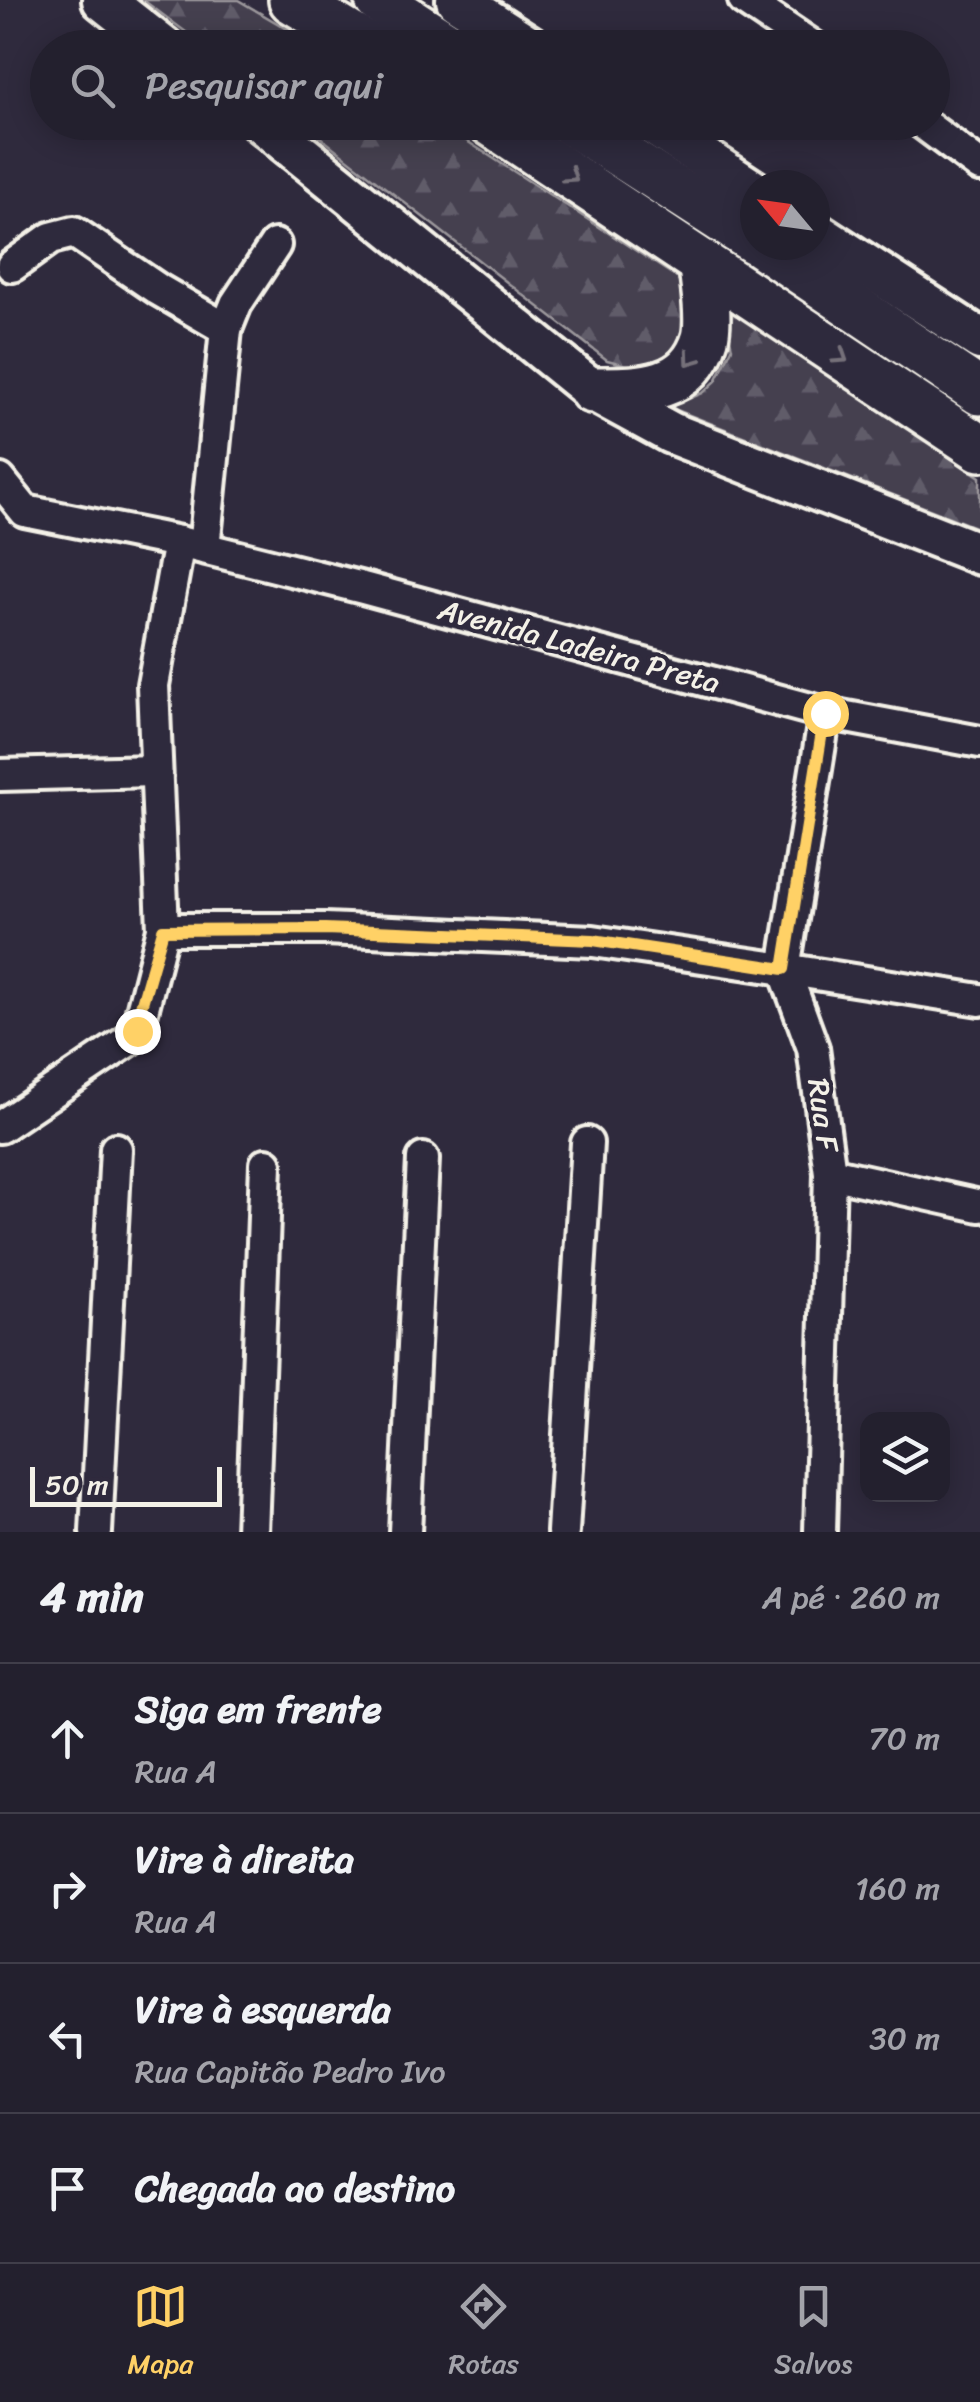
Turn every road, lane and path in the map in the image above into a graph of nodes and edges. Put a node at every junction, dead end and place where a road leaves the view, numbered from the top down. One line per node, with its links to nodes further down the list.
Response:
1 (103, 0): 6 (main road)
2 (292, 0): 7 (highway)
3 (378, 0): 8 (highway)
4 (456, 0): 9 (main road)
5 (744, 0): 10 (street)
6 (141, 30)
7 (341, 30)
8 (424, 30)
9 (504, 30)
10 (788, 30)
11 (283, 140): 26 (main road)
12 (516, 140): 23 (highway, one-way to 23)
13 (598, 140): 18 (highway)
14 (676, 140): 17 (main road)
15 (945, 140): 16 (street)
16 (980, 166)
17 (740, 182)
18 (740, 231)
19 (830, 242): 25 (main road)
20 (276, 245): 24 (street)
21 (784, 260): 27 (highway)
22 (12, 266): 24 (street)
23 (702, 266): 26 (highway, one-way to 26); 28 (highway, one-way to 28)
24 (226, 328): 31 (street)
25 (980, 339)
26 (592, 390): 32 (main road)
27 (980, 392)
28 (980, 448)
29 (0, 480): 30 (street)
30 (12, 510): 31 (street, Avenida Ladeira Preta)
31 (192, 546): 33 (street, Avenida Ladeira Preta); 35 (street)
32 (980, 554)
33 (825, 713): 34 (street, Avenida Ladeira Preta); 38 (street)
34 (980, 742)
35 (154, 771): 36 (street); 37 (street)
36 (0, 774)
37 (163, 930): 38 (street); 40 (street)
38 (784, 969): 39 (street); 45 (street, Rua F)
39 (980, 1000)
40 (0, 1127)
41 (588, 1143): 50 (street)
42 (116, 1149): 47 (street)
43 (423, 1159): 49 (street)
44 (266, 1164): 48 (street)
45 (830, 1173): 46 (street, Rua F); 51 (street)
46 (980, 1206)
47 (96, 1532)
48 (252, 1532)
49 (405, 1532)
50 (564, 1532)
51 (820, 1532)

